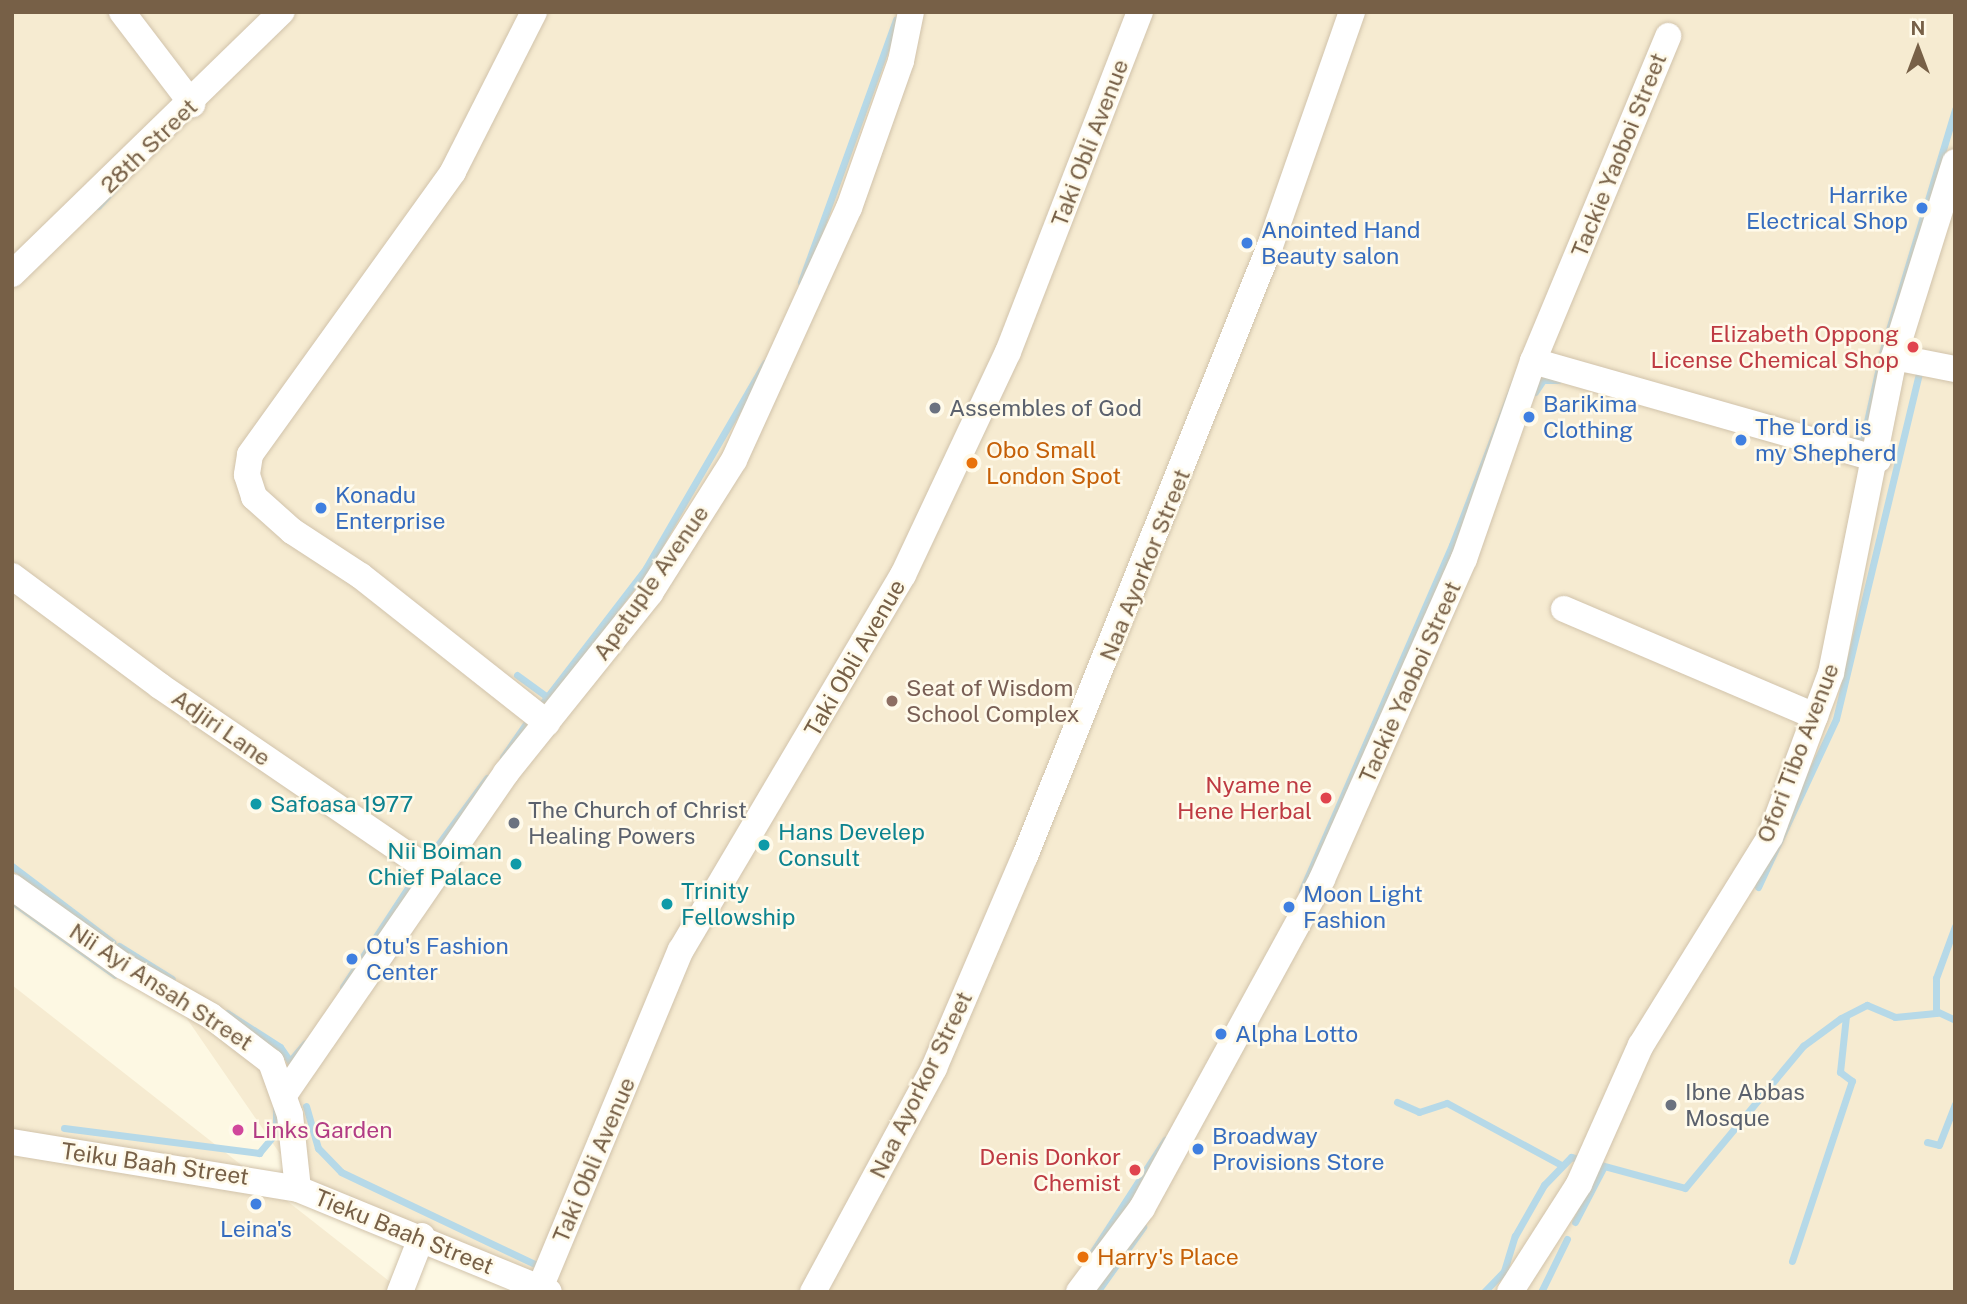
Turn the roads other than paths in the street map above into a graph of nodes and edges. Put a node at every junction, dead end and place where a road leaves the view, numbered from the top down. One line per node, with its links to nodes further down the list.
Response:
1 (122, 12): 8 (street)
2 (281, 12): 8 (street, 28th Street)
3 (534, 12): 18 (street)
4 (911, 12): 18 (street, Apetuple Avenue)
5 (1140, 12): 25 (street, Taki Obli Avenue)
6 (1352, 12): 27 (street, Naa Ayorkor Street)
7 (1668, 36): 12 (street, Tackie Yaoboi Street)
8 (192, 104): 10 (street, 28th Street)
9 (1955, 162): 11 (street, Ofori Tibo Avenue)
10 (12, 274)
11 (1894, 357): 13 (street); 14 (street, Ofori Tibo Avenue)
12 (1533, 361): 14 (street); 28 (street, Tackie Yaoboi Street)
13 (1955, 369)
14 (1878, 459): 17 (street, Ofori Tibo Avenue)
15 (12, 576): 19 (street, Adjiri Lane)
16 (1564, 609): 17 (street)
17 (1815, 716): 29 (street, Ofori Tibo Avenue)
18 (547, 723): 19 (street, Apetuple Avenue)
19 (434, 873): 21 (street, Apetuple Avenue)
20 (12, 887): 21 (street, Nii Ayi Ansah Street)
21 (284, 1095): 23 (street, Nii Ayi Ansah Street)
22 (12, 1142): 23 (street, Teiku Baah Street)
23 (298, 1189): 24 (street, Tieku Baah Street)
24 (422, 1236): 25 (street, Tieku Baah Street); 26 (street)
25 (544, 1290)
26 (400, 1292)
27 (814, 1292)
28 (1079, 1292)
29 (1510, 1292)

